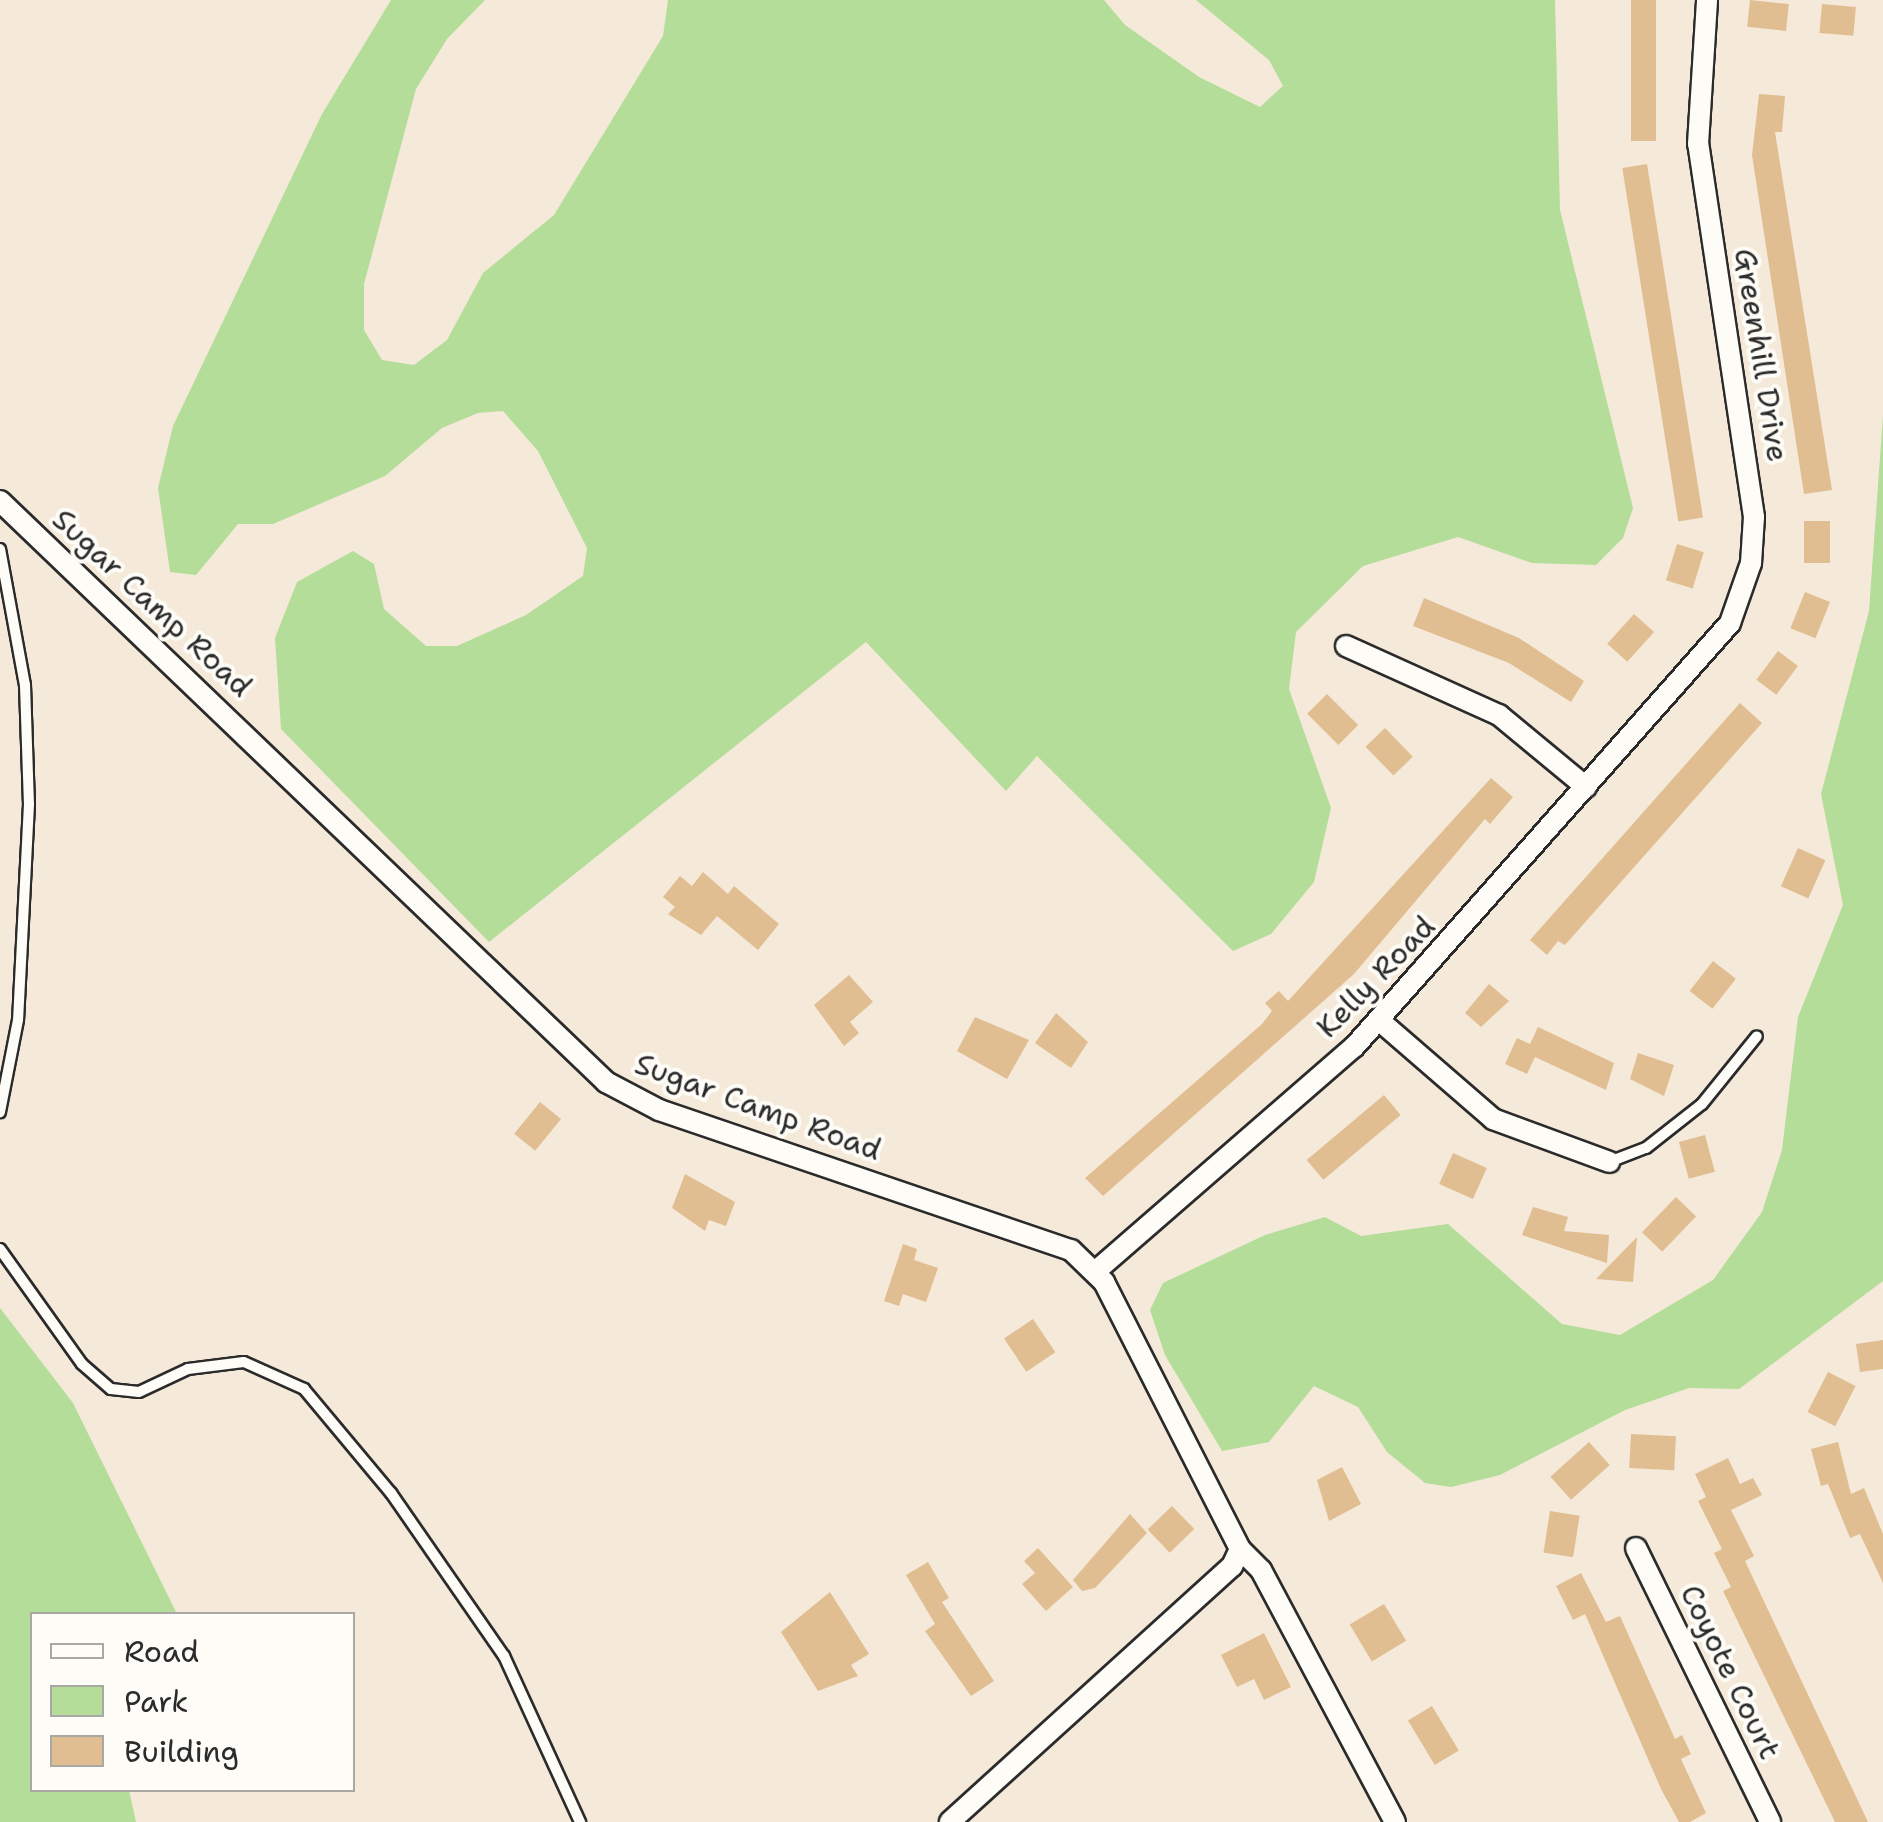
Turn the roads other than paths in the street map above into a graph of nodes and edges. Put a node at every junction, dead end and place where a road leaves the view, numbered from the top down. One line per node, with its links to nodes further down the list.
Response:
1 (1707, 0): 5 (street, Greenhill Drive)
2 (0, 501): 12 (street, Sugar Camp Road)
3 (0, 549): 9 (lane)
4 (1346, 646): 6 (street)
5 (1670, 696): 6 (street, Kelly Road)
6 (1586, 788): 7 (street, Kelly Road)
7 (1380, 1021): 10 (street); 12 (street, Kelly Road)
8 (1758, 1036): 10 (lane)
9 (0, 1112)
10 (1609, 1162)
11 (0, 1248): 15 (lane)
12 (1096, 1271): 14 (street, Sugar Camp Road)
13 (1636, 1548): 18 (street, Coyote Court)
14 (1240, 1549): 16 (street); 17 (street, Sugar Camp Road)
15 (580, 1822)
16 (950, 1822)
17 (1395, 1822)
18 (1770, 1822)

